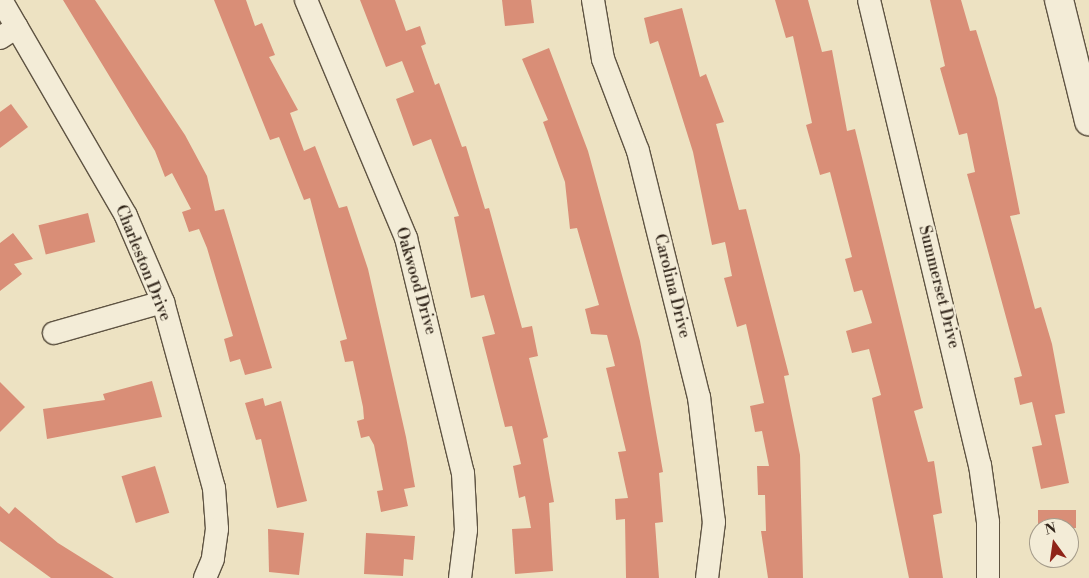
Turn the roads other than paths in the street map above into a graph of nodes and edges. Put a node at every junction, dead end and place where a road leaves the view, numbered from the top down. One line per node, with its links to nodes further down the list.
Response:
1 (1, 0): 6 (street, Charleston Drive)
2 (306, 0): 11 (street, Oakwood Drive)
3 (593, 0): 12 (street, Carolina Drive)
4 (869, 0): 13 (street, Summerset Drive)
5 (1059, 0): 7 (street)
6 (9, 33): 8 (street, Charleston Drive)
7 (1089, 121)
8 (163, 302): 9 (street); 10 (street, Charleston Drive)
9 (54, 333)
10 (205, 578)
11 (460, 578)
12 (707, 578)
13 (988, 578)

